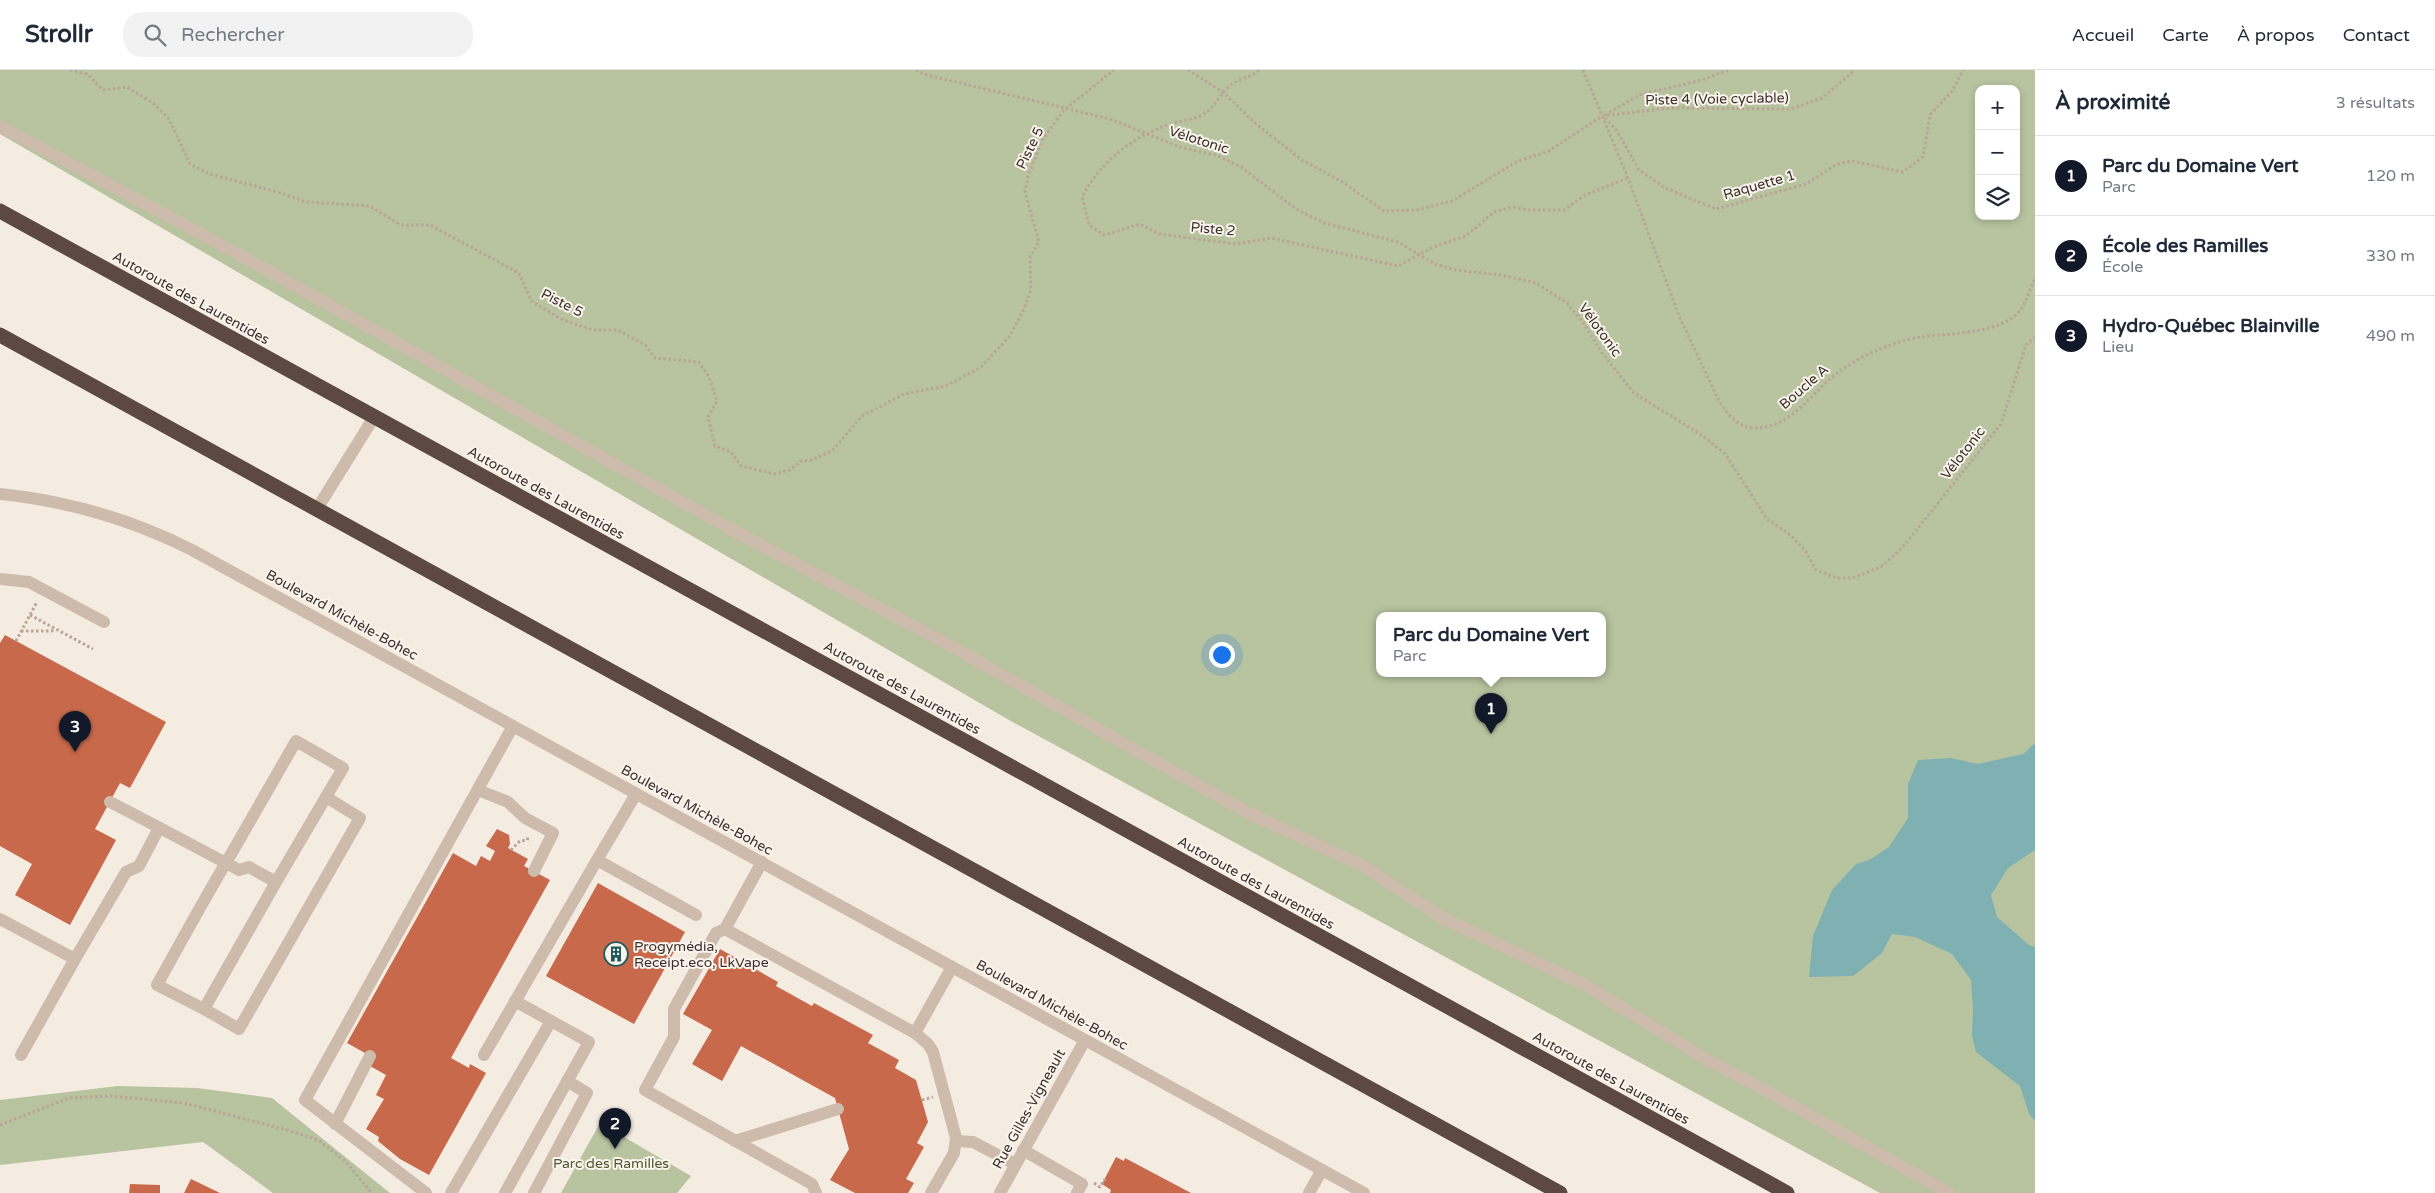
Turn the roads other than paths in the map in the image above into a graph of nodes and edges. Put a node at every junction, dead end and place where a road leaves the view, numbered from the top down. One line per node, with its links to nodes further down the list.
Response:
1 (0, 126): 53 (street)
2 (0, 211): 4 (highway, Autoroute des Laurentides)
3 (0, 335): 6 (highway)
4 (374, 417): 6 (street); 52 (highway, Autoroute des Laurentides)
5 (0, 494): 9 (street, Boulevard Michèle-Bohec)
6 (318, 509): 51 (highway)
7 (0, 580): 8 (street)
8 (104, 622)
9 (513, 726): 10 (street); 11 (street, Boulevard Michèle-Bohec)
10 (478, 790): 18 (street); 35 (street)
11 (636, 794): 15 (street); 16 (street, Boulevard Michèle-Bohec)
12 (326, 797): 17 (street); 19 (street); 26 (street)
13 (110, 802): 14 (street)
14 (159, 828): 17 (street); 23 (street)
15 (597, 860): 20 (street); 25 (street)
16 (762, 862): 22 (street); 24 (street, Boulevard Michèle-Bohec)
17 (226, 863): 19 (street); 26 (street)
18 (534, 871)
19 (276, 882): 26 (street)
20 (696, 915)
21 (0, 919): 23 (street)
22 (724, 929): 28 (street); 36 (street)
23 (75, 959): 30 (street)
24 (952, 967): 28 (street); 29 (street, Boulevard Michèle-Bohec)
25 (515, 1001): 27 (street); 31 (street)
26 (204, 1010)
27 (551, 1020): 33 (street); 42 (street)
28 (915, 1033): 37 (street)
29 (1085, 1040): 38 (street, Rue Gilles-Vigneault); 40 (street, Boulevard Michèle-Bohec)
30 (21, 1055)
31 (484, 1055)
32 (370, 1056): 35 (street)
33 (567, 1081): 43 (street); 44 (street)
34 (838, 1109): 36 (street)
35 (335, 1124): 41 (street)
36 (734, 1141): 45 (street)
37 (956, 1141): 39 (street); 46 (street)
38 (1023, 1150): 39 (street, Rue Gilles-Vigneault); 48 (street)
39 (1015, 1164): 47 (street, Rue Gilles-Vigneault)
40 (1322, 1170): 49 (street); 50 (street, Boulevard Michèle-Bohec)
41 (426, 1193)
42 (450, 1193)
43 (505, 1193)
44 (534, 1193)
45 (816, 1193)
46 (931, 1193)
47 (1000, 1193)
48 (1077, 1193)
49 (1309, 1193)
50 (1364, 1193)
51 (1560, 1193)
52 (1787, 1193)
53 (1949, 1193)

